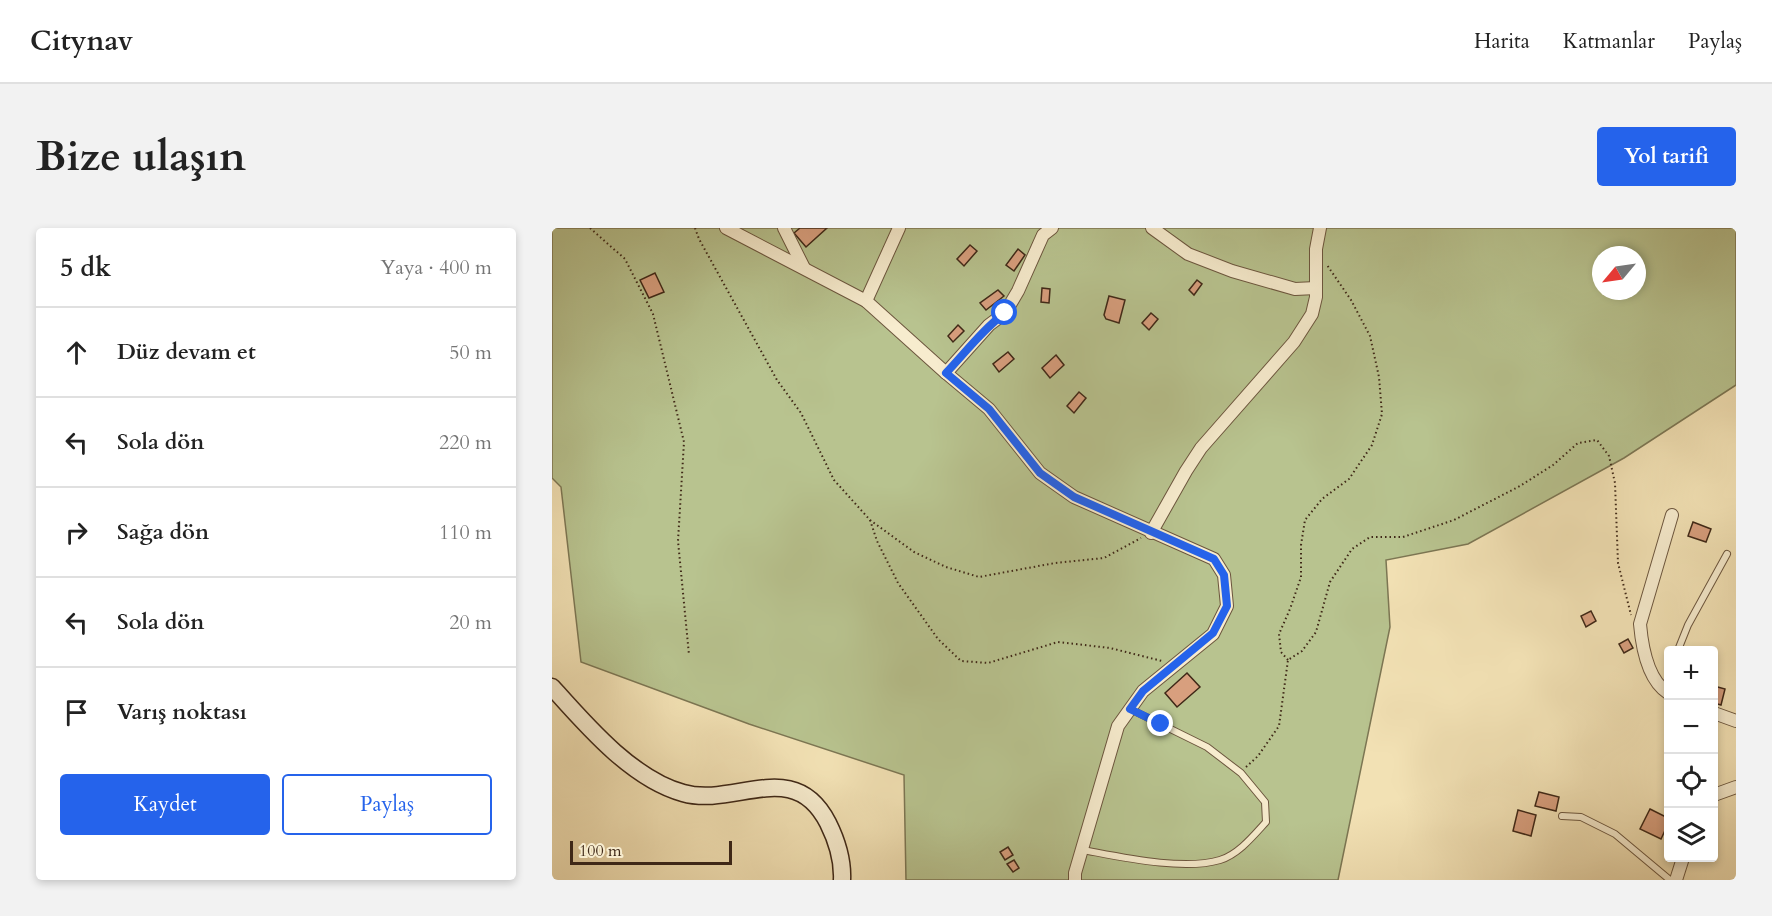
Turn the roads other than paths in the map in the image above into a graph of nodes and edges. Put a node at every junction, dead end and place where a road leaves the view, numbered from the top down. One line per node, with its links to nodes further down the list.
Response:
1 (726, 228): 7 (street)
2 (784, 228): 7 (street)
3 (899, 228): 9 (street)
4 (1052, 228): 10 (street)
5 (1152, 228): 8 (street)
6 (1320, 228): 8 (street)
7 (804, 268): 9 (street)
8 (1316, 288): 12 (street)
9 (866, 301): 10 (street)
10 (946, 373): 12 (street)
11 (1672, 515): 16 (street)
12 (1151, 533): 18 (street)
13 (1727, 554): 14 (lane)
14 (1680, 646)
15 (552, 687): 27 (main road)
16 (1664, 690)
17 (552, 703): 26 (main road)
18 (1130, 709): 24 (street); 24 (lane)
19 (1718, 715): 20 (street)
20 (1736, 721)
21 (1736, 786): 22 (street)
22 (1718, 793)
23 (1562, 816): 29 (lane)
24 (1083, 850): 28 (street)
25 (1682, 862): 30 (street)
26 (832, 880)
27 (842, 880)
28 (1075, 880)
29 (1670, 880)
30 (1676, 880)

